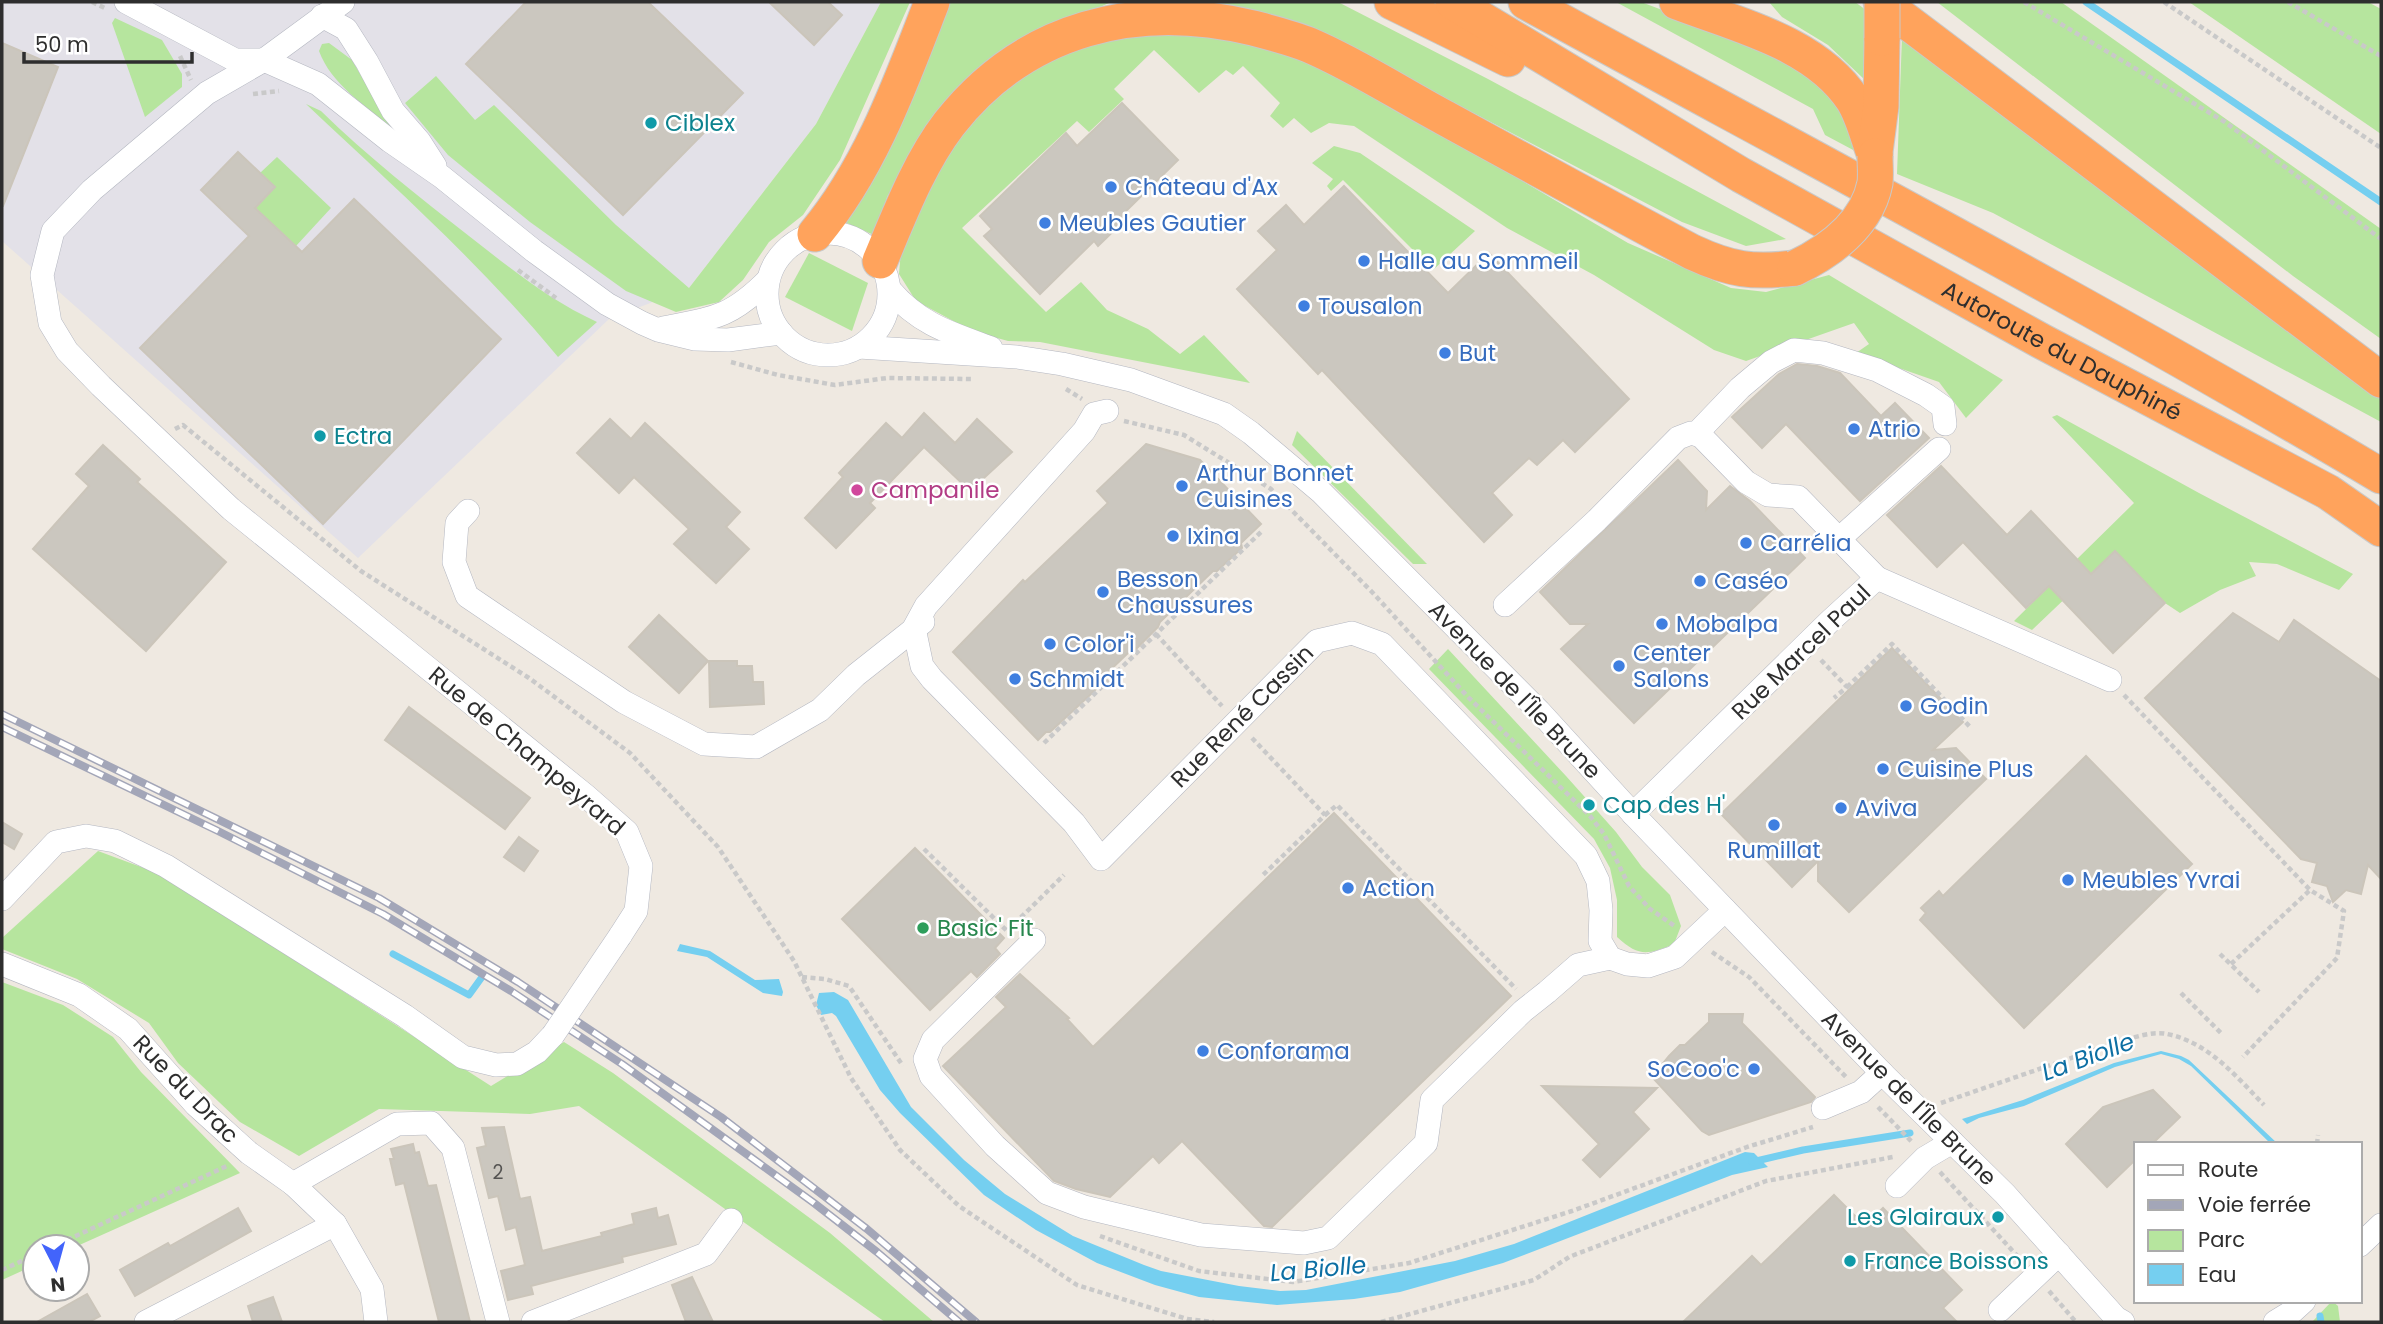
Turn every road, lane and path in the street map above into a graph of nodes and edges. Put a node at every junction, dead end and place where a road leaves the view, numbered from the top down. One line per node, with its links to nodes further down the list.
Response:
1 (126, 2): 13 (street)
2 (343, 2): 12 (street, Rue de Champeyrard)
3 (932, 2): 23 (highway)
4 (1392, 2): 21 (highway)
5 (1452, 2): 21 (highway)
6 (1527, 2): 42 (highway)
7 (1677, 2): 20 (highway)
8 (1881, 2): 20 (highway, bridge); 34 (highway)
9 (2024, 2): 24 (path)
10 (2164, 2): 19 (path)
11 (2288, 2): 14 (path)
12 (322, 16): 15 (street, Rue de Champeyrard); 22 (street)
13 (209, 46): 15 (street); 16 (street)
14 (2381, 56)
15 (264, 60): 16 (street, Rue de Champeyrard); 22 (street)
16 (214, 90): 40 (street, Rue de Champeyrard)
17 (286, 92): 18 (path)
18 (251, 95)
19 (2381, 148)
20 (1875, 156): 25 (highway, bridge)
21 (1741, 174): 44 (highway, Autoroute du Dauphiné)
22 (442, 177): 27 (street)
23 (815, 234): 25 (street); 26 (street)
24 (2381, 239)
25 (885, 276): 29 (street); 30 (street, Avenue de l'Île Brune)
26 (768, 280): 27 (street); 28 (street)
27 (660, 329): 28 (street)
28 (781, 333): 29 (street)
29 (859, 347): 30 (street, Avenue de l'Île Brune)
30 (1017, 357): 33 (street, Avenue de l'Île Brune)
31 (729, 362): 32 (path)
32 (978, 379)
33 (1131, 380): 36 (street); 58 (street, Avenue de l'Île Brune)
34 (2381, 380)
35 (1059, 385): 36 (path)
36 (1099, 407): 49 (street)
37 (1127, 424): 66 (path)
38 (1945, 424): 39 (street)
39 (1696, 434): 46 (street); 48 (street)
40 (155, 436): 64 (street, Rue de Champeyrard, bridge); 73 (path)
41 (1938, 449): 46 (street)
42 (2381, 476)
43 (468, 511): 49 (street)
44 (2381, 529)
45 (1263, 530): 50 (path)
46 (1840, 538): 47 (street)
47 (1877, 579): 52 (street, Rue Marcel Paul); 58 (street, Rue Marcel Paul)
48 (1505, 605)
49 (914, 628): 55 (street, Rue René Cassin)
50 (1156, 634): 55 (path); 57 (path)
51 (1814, 652): 53 (path)
52 (2110, 680): 63 (path)
53 (1847, 687): 54 (path); 56 (path)
54 (1834, 698)
55 (1237, 722): 59 (path); 70 (street, Rue René Cassin)
56 (1972, 728)
57 (1044, 743)
58 (1633, 814): 65 (street, Avenue de l'Île Brune)
59 (1325, 815): 62 (path); 76 (path)
60 (924, 849): 61 (path)
61 (1064, 875)
62 (1263, 875)
63 (2310, 890): 72 (path); 78 (path)
64 (2, 900)
65 (1725, 910): 70 (street); 80 (street, Avenue de l'Île Brune)
66 (1677, 928)
67 (1034, 940): 70 (street)
68 (1711, 951): 81 (path)
69 (2220, 954): 72 (path)
70 (1610, 958)
71 (2, 964): 89 (street, Rue du Drac)
72 (2231, 964): 74 (path)
73 (801, 977): 79 (path); 109 (path)
74 (2259, 992)
75 (2180, 993): 77 (path)
76 (1523, 995)
77 (2222, 1034)
78 (2243, 1057)
79 (907, 1070)
80 (1882, 1073): 81 (street); 87 (street, Avenue de l'Île Brune)
81 (1863, 1102): 84 (path); 84 (path); 85 (street)
82 (1940, 1103): 83 (path)
83 (2264, 1105)
84 (1879, 1108): 90 (path)
85 (1825, 1115): 97 (path)
86 (2318, 1135): 88 (path)
87 (1952, 1142): 90 (street); 100 (street, Avenue de l'Île Brune)
88 (2317, 1142)
89 (249, 1153): 91 (street, Rue du Drac); 96 (path)
90 (1923, 1154): 92 (street); 98 (path); 110 (path)
91 (293, 1184): 94 (street, Rue du Drac); 107 (street)
92 (1897, 1186)
93 (731, 1220): 108 (street)
94 (335, 1224): 104 (street); 106 (street, Rue du Drac)
95 (2381, 1225): 99 (street)
96 (82, 1233)
97 (1092, 1233)
98 (1999, 1236)
99 (2362, 1243)
100 (2059, 1254): 103 (street); 105 (street, Avenue de l'Île Brune)
101 (21, 1261): 102 (path)
102 (2, 1270)
103 (2000, 1310)
104 (150, 1321)
105 (2119, 1321)
106 (376, 1322)
107 (498, 1322)
108 (533, 1322)
109 (1214, 1322)
110 (1381, 1322)

